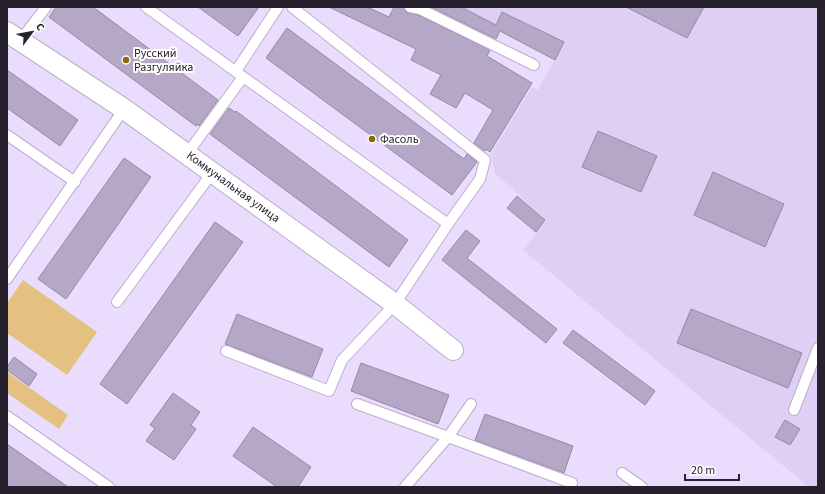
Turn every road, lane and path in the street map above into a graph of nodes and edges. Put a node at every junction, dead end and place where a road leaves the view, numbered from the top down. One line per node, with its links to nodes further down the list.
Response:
1 (46, 7): 6 (lane)
2 (146, 7): 8 (lane)
3 (278, 7): 8 (lane)
4 (292, 7): 14 (lane)
5 (410, 7): 7 (lane)
6 (14, 37): 9 (street, Коммунальная улица)
7 (534, 65)
8 (240, 74): 11 (lane); 14 (lane)
9 (124, 109): 11 (street, Коммунальная улица); 13 (lane)
10 (7, 135): 13 (lane)
11 (187, 154): 12 (street, Коммунальная улица)
12 (212, 173): 16 (lane); 17 (street, Коммунальная улица)
13 (74, 182): 15 (lane)
14 (448, 224): 17 (lane)
15 (7, 279)
16 (117, 302)
17 (395, 304): 19 (street, Коммунальная улица); 20 (lane)
18 (818, 348): 23 (lane)
19 (453, 350)
20 (226, 351)
21 (357, 404): 25 (lane)
22 (471, 404): 25 (lane)
23 (794, 410)
24 (7, 416): 28 (lane)
25 (448, 436): 27 (lane); 29 (lane)
26 (622, 473): 30 (lane)
27 (572, 483)
28 (109, 487)
29 (405, 487)
30 (642, 487)

